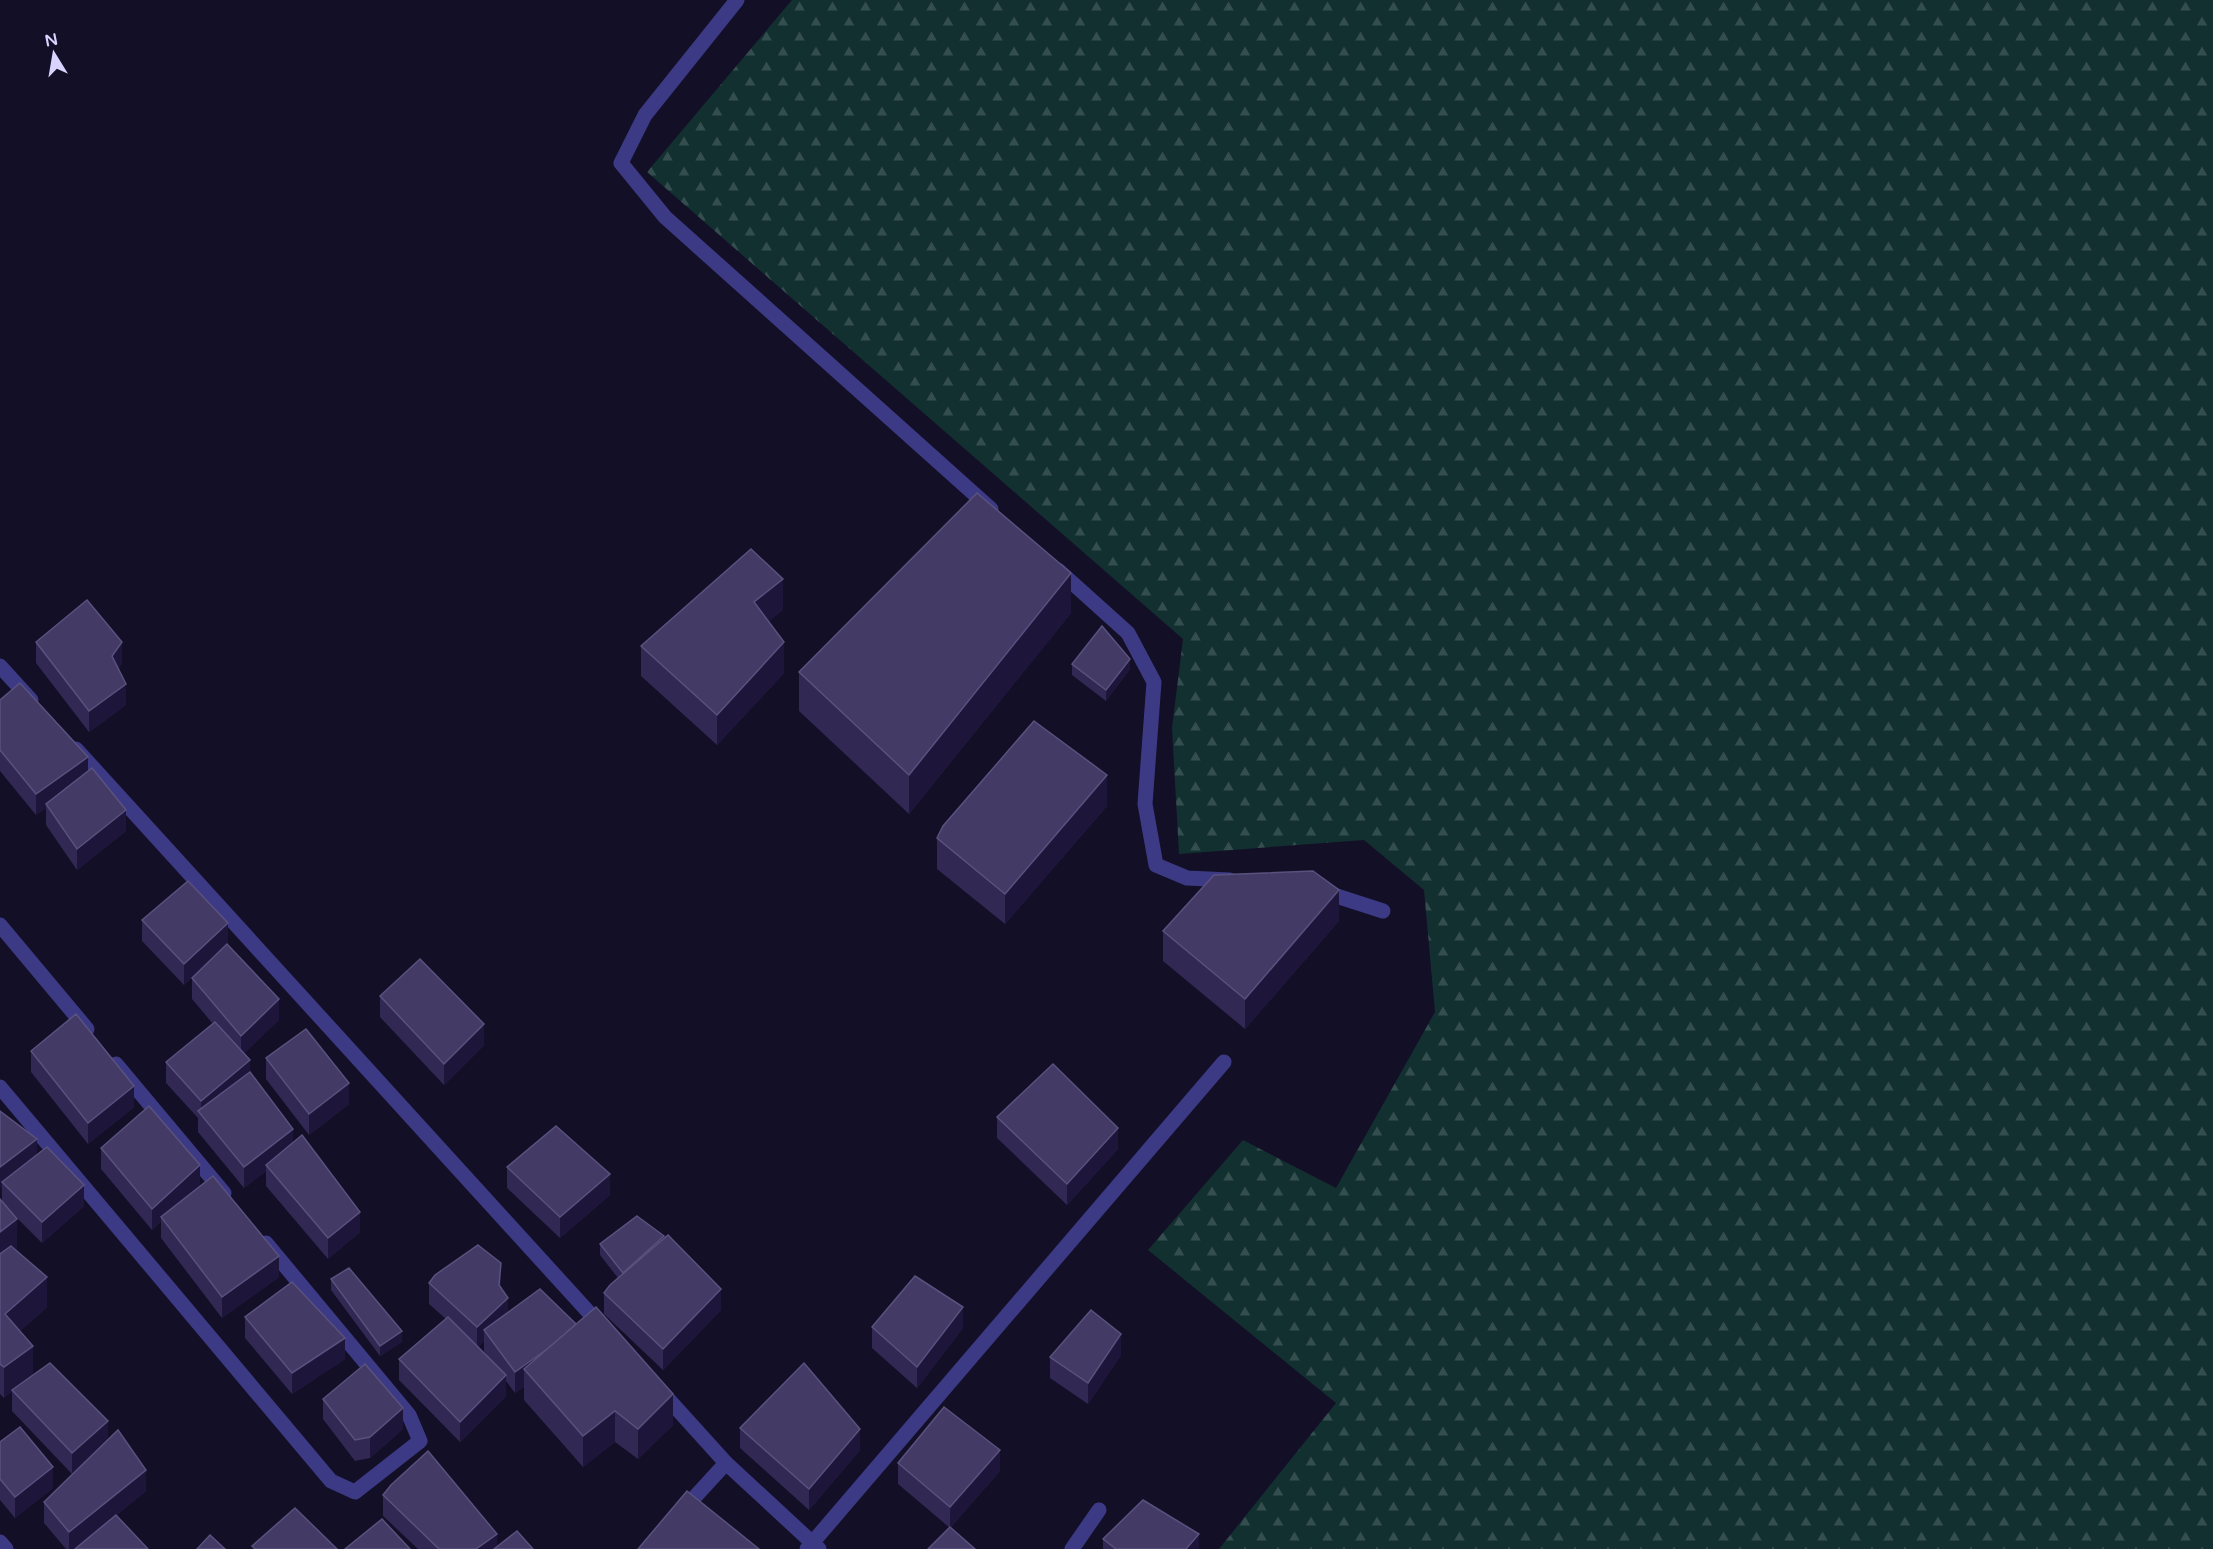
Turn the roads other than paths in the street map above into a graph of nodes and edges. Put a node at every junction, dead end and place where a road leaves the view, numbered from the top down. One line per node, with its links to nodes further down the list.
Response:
1 (737, 0): 2 (street)
2 (1004, 521)
3 (1048, 561): 7 (street)
4 (0, 666): 5 (street)
5 (40, 710)
6 (65, 737): 15 (street)
7 (1247, 880)
8 (1306, 885): 9 (street)
9 (1383, 911)
10 (0, 925): 13 (street)
11 (1224, 1062): 21 (street)
12 (0, 1087): 14 (street)
13 (235, 1206)
14 (258, 1233)
15 (614, 1339)
16 (654, 1383): 17 (street)
17 (726, 1462): 19 (street); 21 (street)
18 (1099, 1510): 23 (street)
19 (671, 1523)
20 (0, 1542): 22 (street)
21 (812, 1547)
22 (6, 1549)
23 (1072, 1549)

